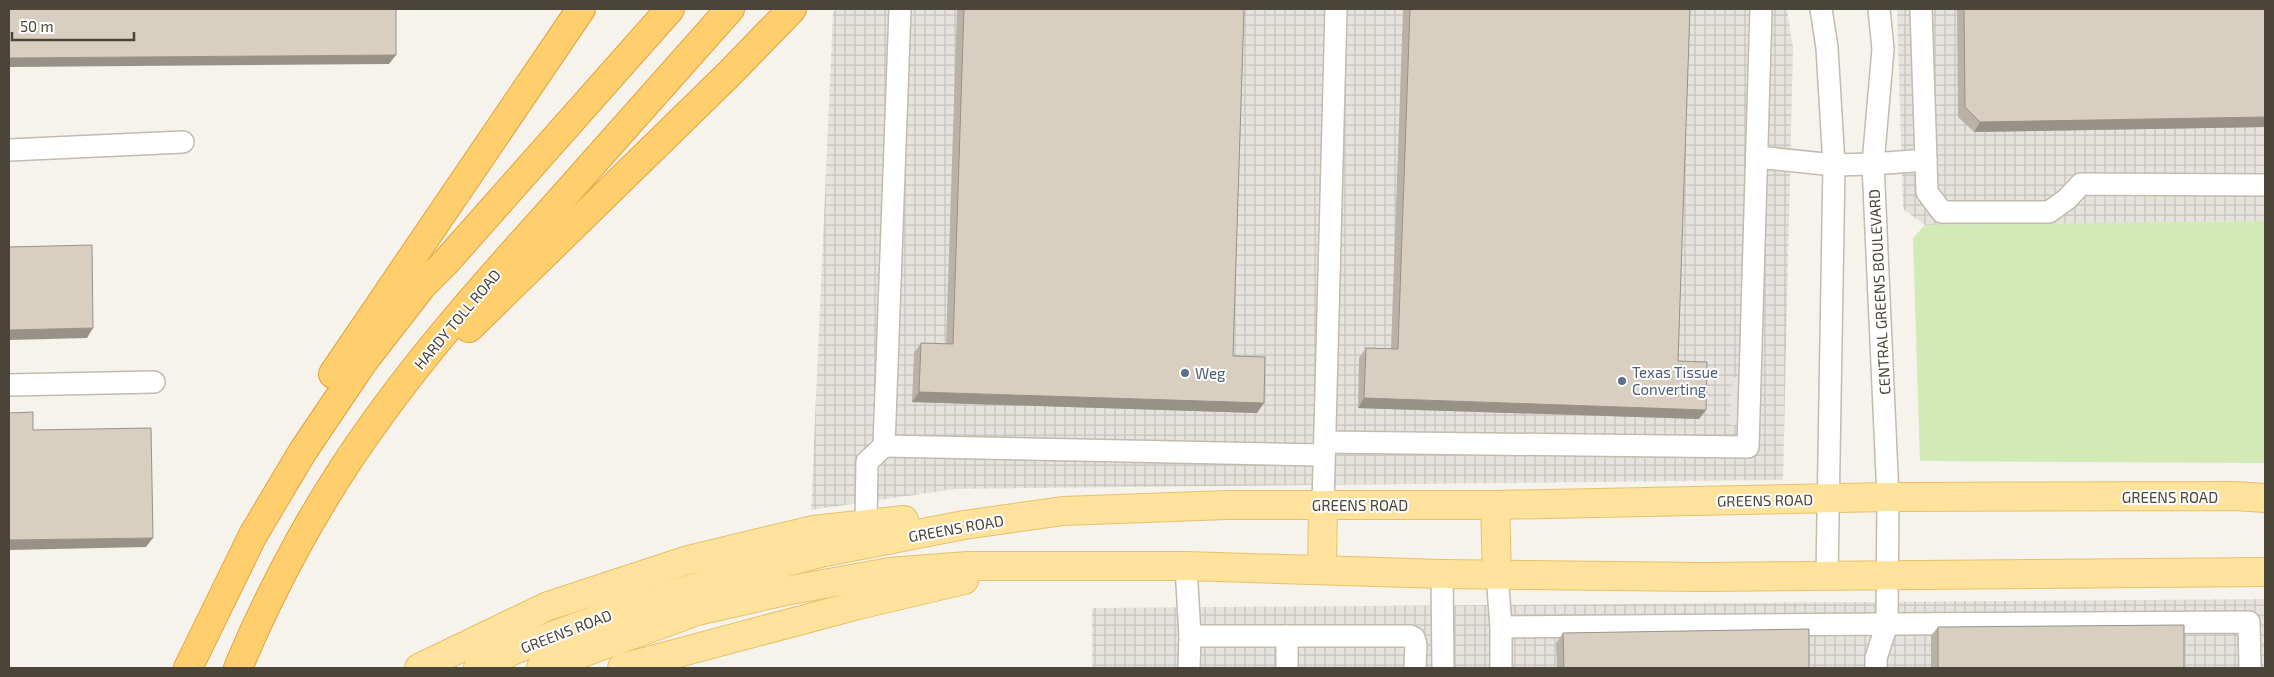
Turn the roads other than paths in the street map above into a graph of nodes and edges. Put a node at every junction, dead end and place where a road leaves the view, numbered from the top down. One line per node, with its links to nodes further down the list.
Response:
1 (580, 9): 30 (highway)
2 (670, 9): 30 (highway)
3 (730, 9): 20 (highway, HARDY TOLL ROAD)
4 (792, 9): 20 (highway)
5 (900, 9): 21 (street)
6 (1336, 9): 22 (street)
7 (1761, 9): 13 (street)
8 (1821, 9): 15 (street)
9 (1879, 9): 16 (street, CENTRAL GREENS BOULEVARD)
10 (1921, 9): 14 (street)
11 (183, 142): 12 (street)
12 (9, 150)
13 (1757, 157): 15 (street); 22 (street)
14 (1926, 160): 16 (street); 17 (street)
15 (1834, 164): 16 (street); 25 (street)
16 (1873, 164): 23 (street, CENTRAL GREENS BOULEVARD)
17 (2265, 185)
18 (154, 382): 19 (street)
19 (9, 385)
20 (374, 422): 44 (highway, HARDY TOLL ROAD)
21 (884, 446): 22 (street); 29 (street)
22 (1324, 449): 26 (street)
23 (1888, 497): 24 (main road, GREENS ROAD); 25 (main road, GREENS ROAD); 38 (street, CENTRAL GREENS BOULEVARD)
24 (2265, 498)
25 (1828, 499): 27 (main road, GREENS ROAD); 37 (street)
26 (1323, 505): 27 (main road, GREENS ROAD); 28 (main road, GREENS ROAD); 33 (main road)
27 (1494, 505): 36 (main road)
28 (1063, 511): 29 (main road); 46 (main road, GREENS ROAD)
29 (866, 524): 45 (main road)
30 (253, 535): 43 (highway)
31 (1033, 565): 32 (main road, GREENS ROAD); 47 (main road, GREENS ROAD); 48 (main road)
32 (1186, 566): 33 (main road, GREENS ROAD); 41 (street)
33 (1322, 569): 35 (main road, GREENS ROAD)
34 (2265, 572): 38 (main road, GREENS ROAD)
35 (1442, 574): 36 (main road, GREENS ROAD); 52 (street)
36 (1497, 574): 37 (main road, GREENS ROAD); 40 (street)
37 (1827, 575): 38 (main road, GREENS ROAD)
38 (1886, 576): 39 (street, CENTRAL GREENS BOULEVARD)
39 (1887, 624): 40 (street); 54 (street, CENTRAL GREENS BOULEVARD); 55 (street)
40 (1501, 627): 53 (street)
41 (1190, 636): 42 (street); 49 (street)
42 (1287, 636): 50 (street); 51 (street)
43 (188, 668)
44 (238, 668)
45 (419, 668)
46 (478, 668)
47 (541, 668)
48 (622, 668)
49 (1189, 668)
50 (1287, 668)
51 (1416, 668)
52 (1443, 668)
53 (1501, 668)
54 (1876, 668)
55 (2250, 668)

